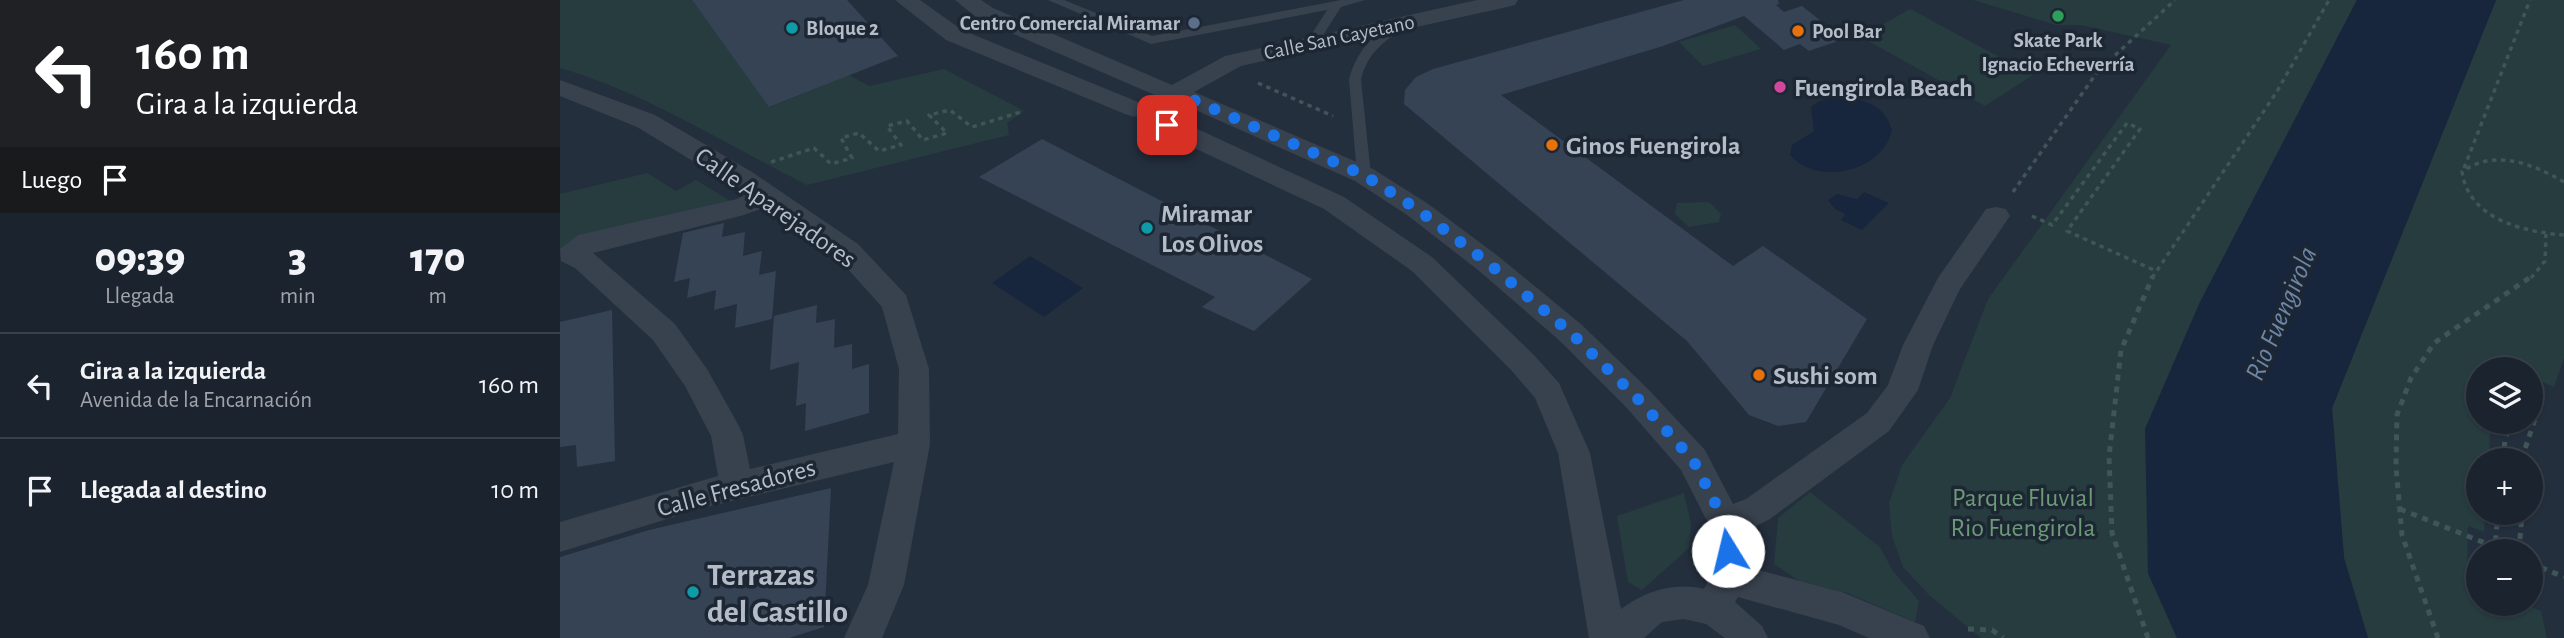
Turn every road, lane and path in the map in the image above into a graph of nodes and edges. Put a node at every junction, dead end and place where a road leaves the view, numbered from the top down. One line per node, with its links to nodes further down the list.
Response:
1 (906, 0): 14 (street)
2 (967, 0): 13 (street)
3 (1054, 0): 9 (lane)
4 (1359, 0): 9 (lane)
5 (1507, 0): 10 (street, Calle San Cayetano)
6 (2175, 0): 22 (path)
7 (2329, 0): 26 (path)
8 (2530, 0): 17 (path)
9 (1335, 5): 11 (lane)
10 (1402, 23): 11 (street, Calle San Cayetano); 18 (lane)
11 (1312, 43): 13 (street, Calle San Cayetano)
12 (560, 87): 19 (street, Calle Aparejadores)
13 (1178, 94): 14 (street, Calle San Cayetano); 16 (street); 18 (street)
14 (1134, 109): 16 (street)
15 (1024, 111): 19 (path)
16 (1167, 125): 38 (street)
17 (2462, 172): 20 (path); 24 (path)
18 (1364, 175): 30 (street)
19 (743, 178): 21 (street, Calle Aparejadores)
20 (2564, 183)
21 (768, 195): 27 (street, Calle Aparejadores); 28 (street)
22 (1996, 216): 30 (street)
23 (2032, 216): 26 (path)
24 (2546, 234): 25 (path); 29 (path)
25 (2564, 235)
26 (2157, 271): 43 (path)
27 (914, 444): 28 (street, Calle Fresadores); 37 (street, Calle Aparejadores)
28 (737, 486): 31 (street, Calle Fresadores)
29 (2400, 509): 32 (path); 44 (path)
30 (1726, 524): 35 (street)
31 (560, 537)
32 (2475, 539)
33 (2543, 569): 34 (path)
34 (2564, 577)
35 (1721, 593): 39 (street); 40 (street); 41 (street)
36 (1968, 629): 42 (path)
37 (863, 638)
38 (1608, 638)
39 (1621, 638)
40 (1749, 638)
41 (1911, 638)
42 (2003, 638)
43 (2148, 638)
44 (2438, 638)

